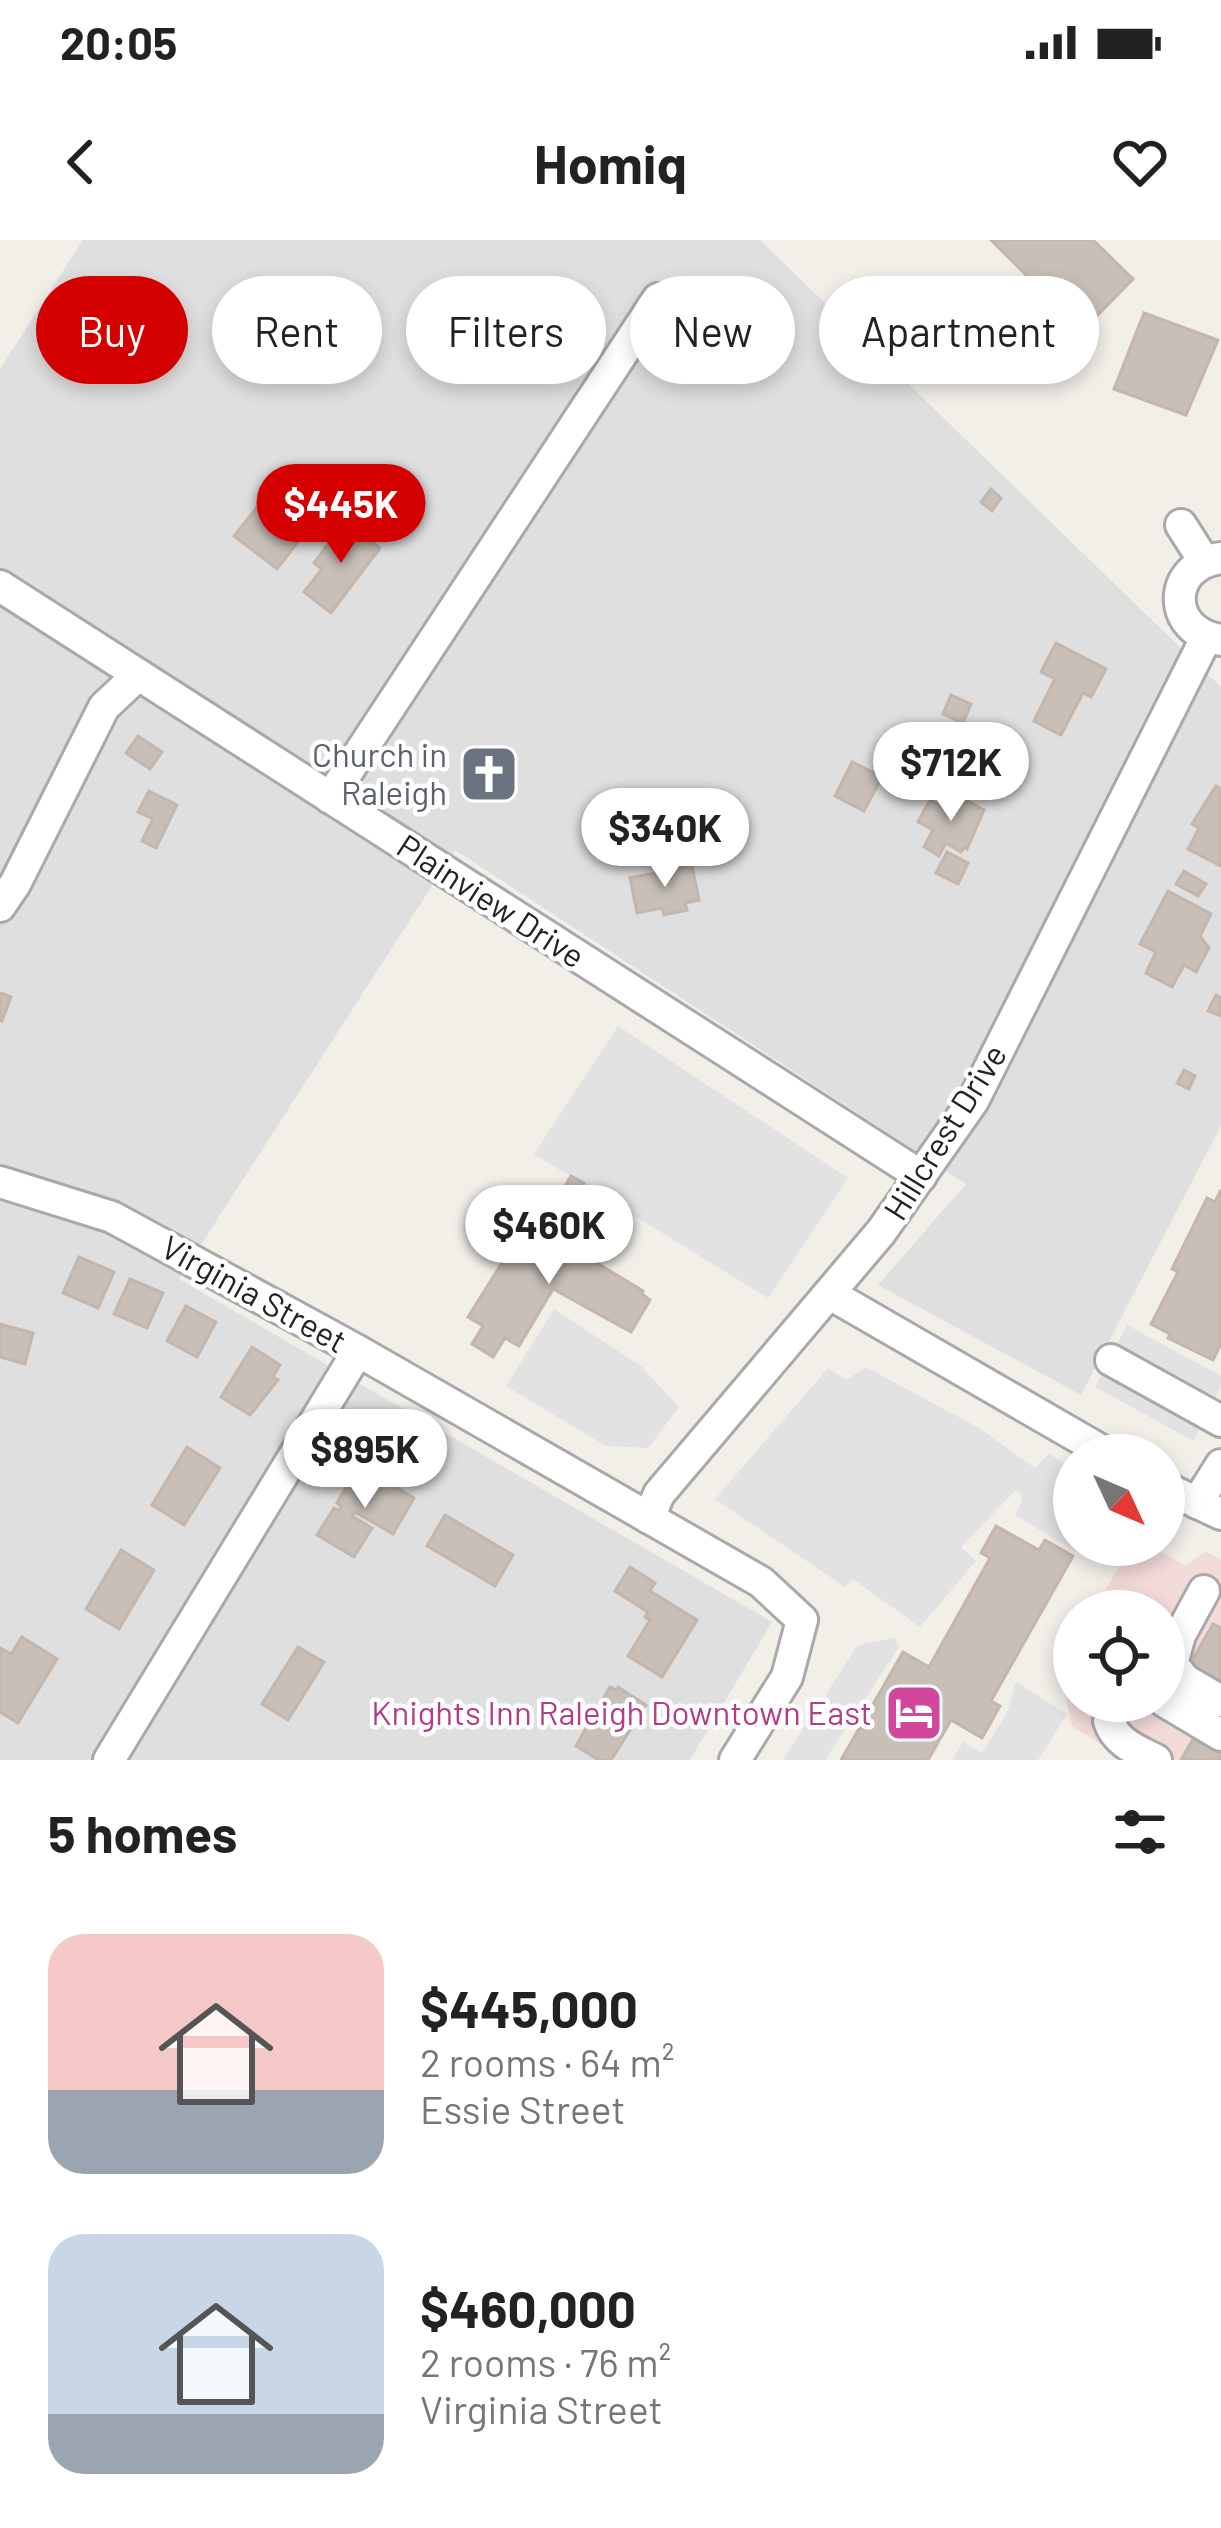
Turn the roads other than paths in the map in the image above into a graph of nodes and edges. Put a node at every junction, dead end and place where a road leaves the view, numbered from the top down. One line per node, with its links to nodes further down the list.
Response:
1 (630, 342): 7 (street)
2 (1181, 524): 3 (street)
3 (1212, 559): 5 (street)
4 (0, 586): 6 (street, Plainview Drive)
5 (1214, 639): 9 (street, Hillcrest Drive)
6 (138, 674): 7 (street, Plainview Drive); 8 (street)
7 (330, 798): 9 (street, Plainview Drive)
8 (0, 906)
9 (922, 1176): 11 (street, Hillcrest Drive)
10 (0, 1182): 12 (street, Virginia Street)
11 (830, 1294): 15 (street); 18 (street, Hillcrest Drive)
12 (358, 1351): 18 (street, Virginia Street); 24 (street)
13 (1111, 1360): 14 (street)
14 (1221, 1421)
15 (1073, 1434)
16 (1221, 1465): 17 (street)
17 (1209, 1508)
18 (649, 1517): 25 (street, Virginia Street)
19 (1204, 1591): 20 (street)
20 (1221, 1701)
21 (1185, 1714): 23 (street)
22 (1109, 1722): 26 (street)
23 (1221, 1735)
24 (109, 1760)
25 (735, 1760)
26 (1156, 1760)

